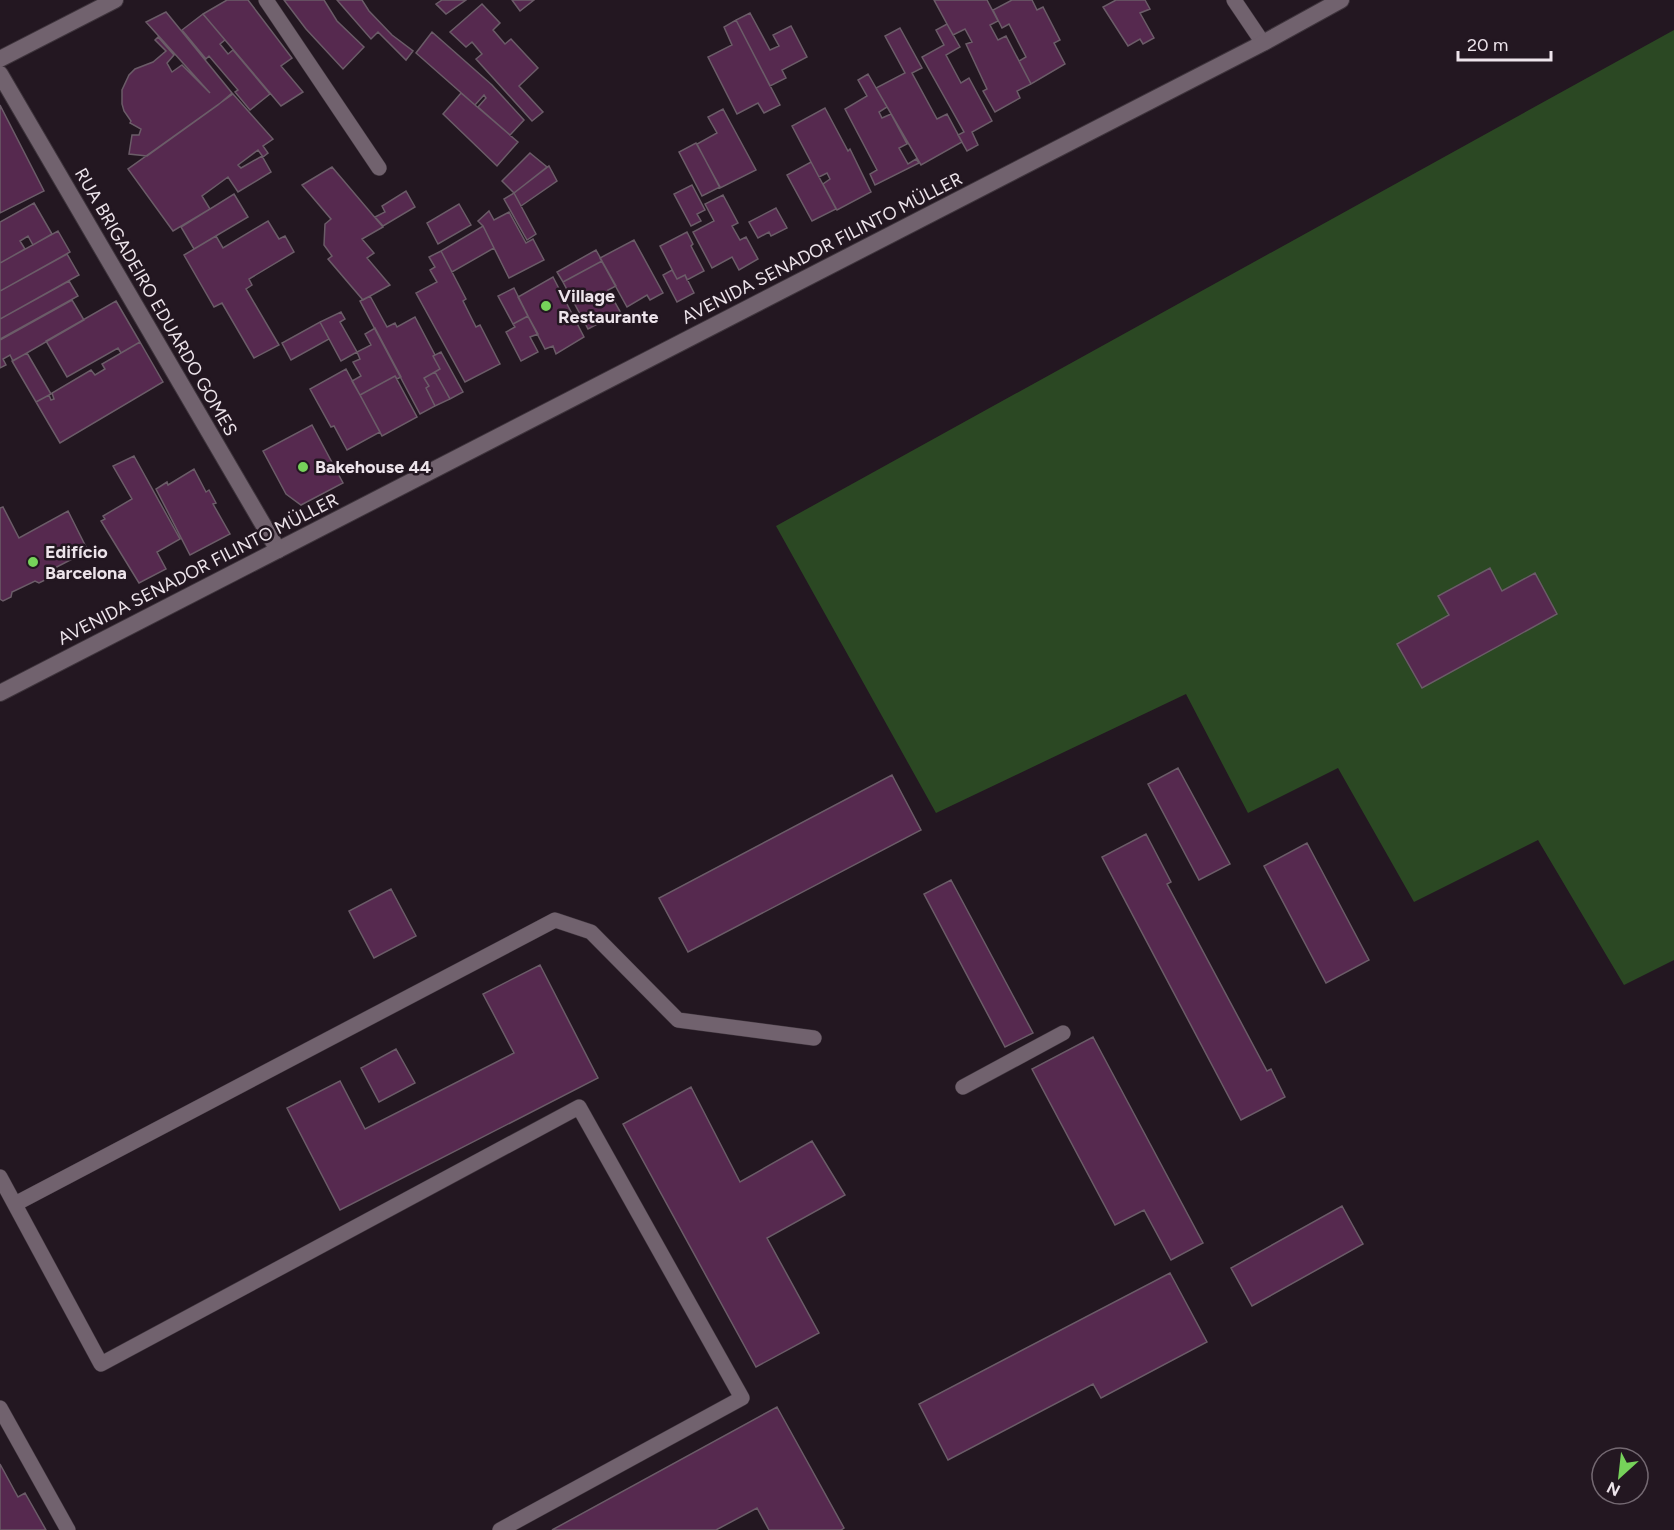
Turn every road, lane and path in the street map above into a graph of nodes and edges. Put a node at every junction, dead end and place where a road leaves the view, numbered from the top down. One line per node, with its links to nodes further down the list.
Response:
1 (115, 0): 6 (street)
2 (267, 0): 8 (lane)
3 (1234, 0): 5 (lane)
4 (1341, 0): 5 (street, AVENIDA SENADOR FILINTO MÜLLER)
5 (1263, 42): 9 (street, AVENIDA SENADOR FILINTO MÜLLER)
6 (0, 59)
7 (0, 74): 9 (street, RUA BRIGADEIRO EDUARDO GOMES)
8 (379, 168)
9 (278, 550): 10 (street, AVENIDA SENADOR FILINTO MÜLLER)
10 (0, 693)
11 (1063, 1033): 13 (lane)
12 (814, 1038): 15 (lane)
13 (963, 1087)
14 (0, 1177): 15 (lane)
15 (15, 1204): 18 (lane)
16 (0, 1408): 17 (lane)
17 (68, 1530)
18 (500, 1530)

